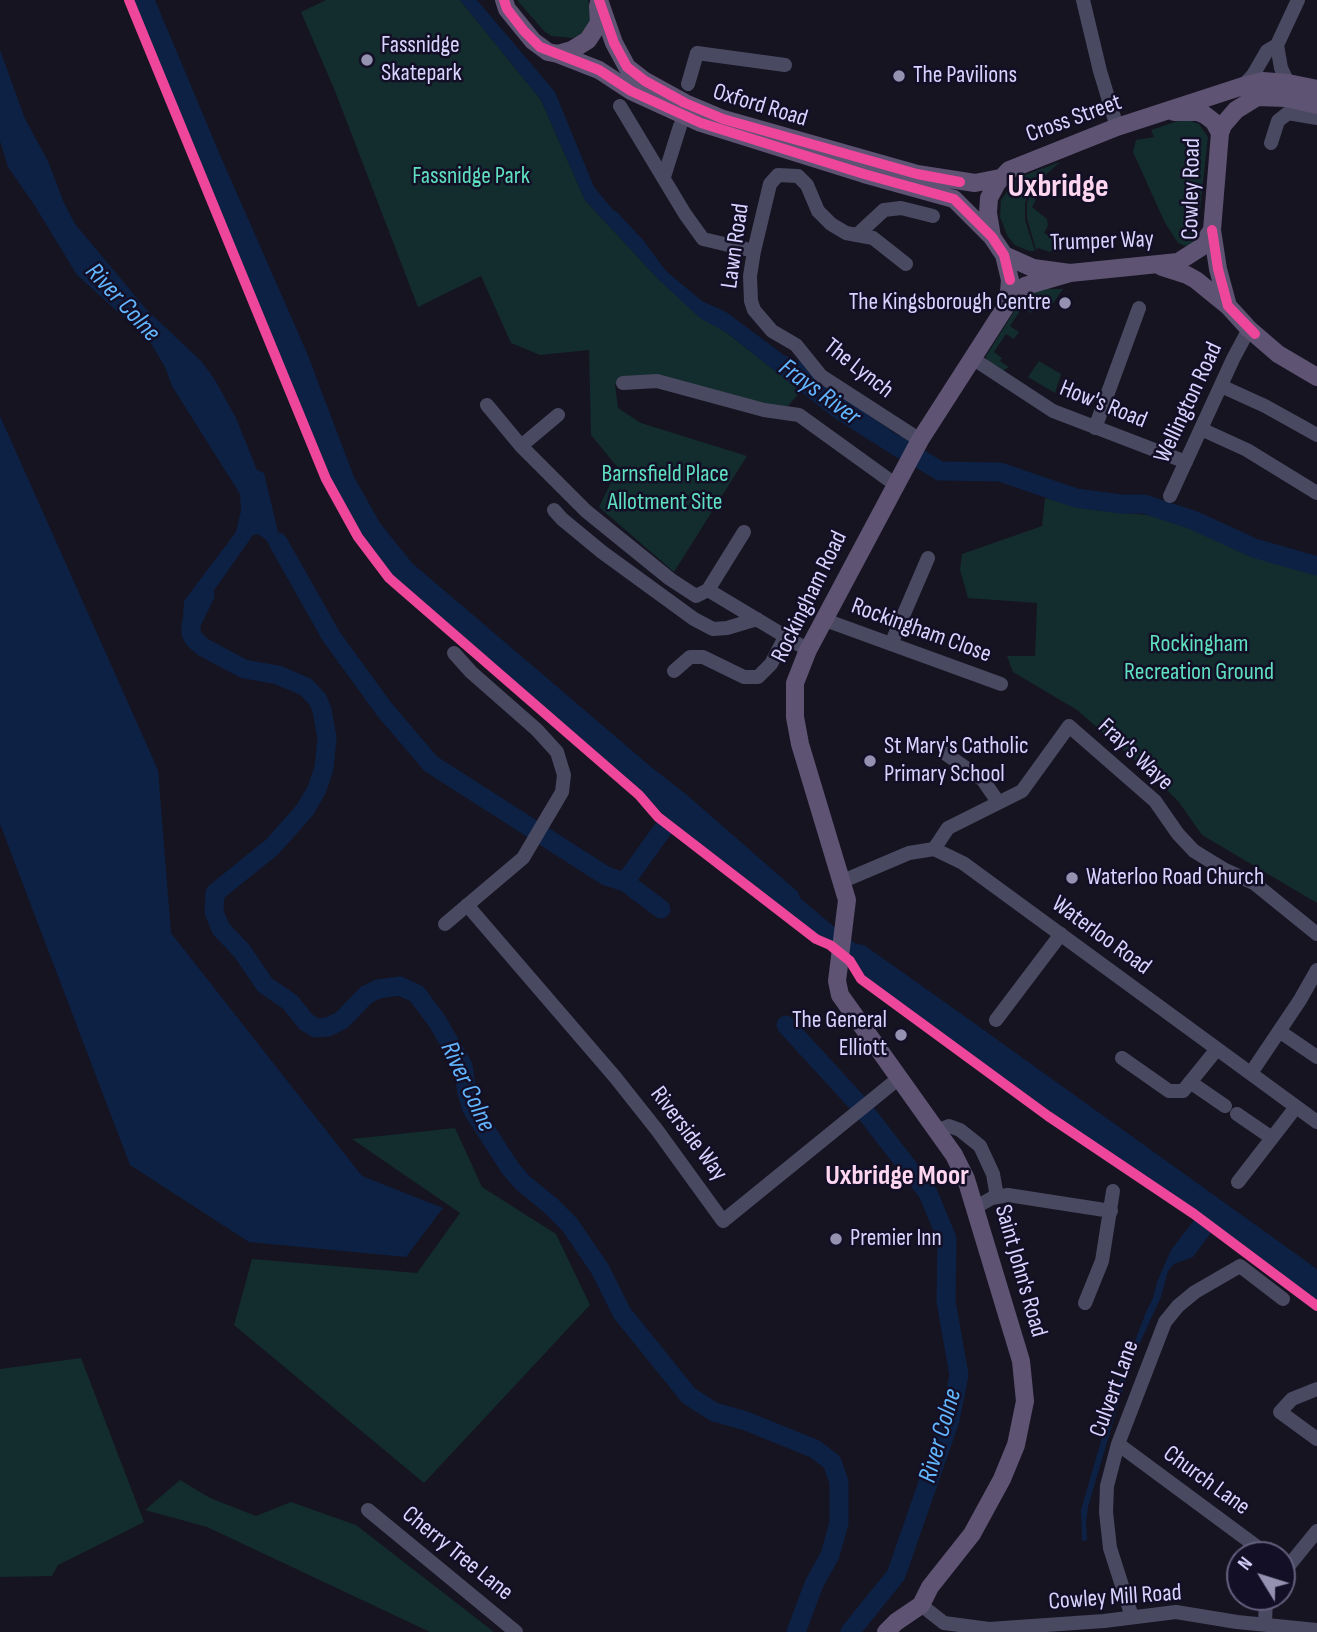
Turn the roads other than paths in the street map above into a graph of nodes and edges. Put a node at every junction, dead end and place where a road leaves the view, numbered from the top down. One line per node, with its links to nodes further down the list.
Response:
1 (598, 0): 6 (main road); 21 (main road, Oxford Road)
2 (1083, 0): 17 (street)
3 (1298, 0): 5 (street)
4 (502, 3): 6 (main road, Oxford Road)
5 (1277, 45): 8 (street); 10 (street)
6 (558, 54): 25 (main road, Oxford Road)
7 (785, 65): 9 (street)
8 (1288, 83): 10 (main road, Cross Street); 11 (main road, Cross Street)
9 (688, 84)
10 (1243, 86): 14 (main road, Cross Street)
11 (1317, 89)
12 (1317, 105): 18 (main road)
13 (620, 106): 20 (street)
14 (1167, 112): 17 (main road, Cross Street); 18 (main road, Cowley Road)
15 (1317, 118): 19 (street)
16 (680, 126): 20 (street)
17 (1117, 127): 21 (main road, Cross Street)
18 (1220, 133): 23 (main road, Cowley Road)
19 (1271, 143)
20 (664, 177): 26 (street)
21 (1000, 178): 25 (main road)
22 (933, 216): 24 (street)
23 (1212, 230): 29 (main road, Trumper Way); 32 (main road, Cowley Road)
24 (857, 235): 26 (street, Lawn Road); 28 (street)
25 (992, 237): 27 (main road)
26 (754, 251): 35 (street, Lawn Road)
27 (1004, 255): 30 (main road, Trumper Way); 31 (main road)
28 (906, 264)
29 (1158, 266): 30 (main road, Trumper Way); 32 (main road, Cowley Road)
30 (1070, 273): 31 (main road)
31 (1008, 303): 36 (main road, Rockingham Road)
32 (1228, 306): 34 (main road, Cowley Road)
33 (1139, 308): 42 (street)
34 (1249, 329): 37 (main road, Cowley Road); 39 (street, Wellington Road)
35 (772, 331): 45 (street, The Lynch)
36 (972, 358): 42 (street, How's Road); 45 (main road, Rockingham Road)
37 (1317, 377)
38 (622, 383): 48 (street)
39 (1221, 386): 43 (street, Wellington Road); 44 (street)
40 (488, 405): 46 (street)
41 (558, 415): 46 (street)
42 (1095, 428): 47 (street, How's Road)
43 (1201, 429): 47 (street, Wellington Road); 49 (street)
44 (1317, 435)
45 (919, 443): 48 (main road, Rockingham Road)
46 (521, 446): 54 (street)
47 (1186, 462): 50 (street, Wellington Road)
48 (900, 479): 56 (main road, Rockingham Road)
49 (1317, 493)
50 (1170, 496)
51 (554, 510): 55 (street)
52 (744, 531): 54 (street)
53 (928, 558): 58 (street)
54 (708, 590): 55 (street)
55 (757, 619): 57 (street)
56 (825, 620): 58 (street, Rockingham Close); 59 (main road, Rockingham Road)
57 (785, 637): 59 (street); 61 (street)
58 (891, 644): 62 (street, Rockingham Close)
59 (807, 650): 66 (main road, Rockingham Road)
60 (454, 653): 67 (street)
61 (674, 671)
62 (1001, 684)
63 (946, 754): 64 (street)
64 (998, 802): 65 (street, Fray's Waye); 70 (street, Fray's Waye)
65 (934, 849): 66 (street); 69 (street, Waterloo Road)
66 (843, 881): 71 (main road, Rockingham Road)
67 (467, 905): 68 (street); 79 (street, Riverside Way)
68 (444, 924)
69 (1061, 934): 73 (street); 75 (street, Waterloo Road)
70 (1317, 934)
71 (838, 964): 79 (main road, Saint John's Road)
72 (1317, 970): 74 (street)
73 (996, 1020)
74 (1279, 1031): 76 (street); 78 (street)
75 (1217, 1049): 78 (street, Waterloo Road); 80 (street)
76 (1317, 1057)
77 (1122, 1058): 80 (street)
78 (1251, 1073): 81 (street, Waterloo Road)
79 (899, 1078): 83 (main road, Saint John's Road)
80 (1190, 1082): 84 (street)
81 (1296, 1107): 82 (street, Waterloo Road); 84 (street)
82 (1317, 1122)
83 (937, 1130): 87 (street); 88 (main road, Saint John's Road)
84 (1272, 1138): 85 (street)
85 (1238, 1182)
86 (1113, 1191): 89 (street)
87 (997, 1197): 88 (street); 89 (street)
88 (975, 1207): 99 (main road, Saint John's Road)
89 (1111, 1211): 91 (street)
90 (1283, 1299): 94 (street, Culvert Lane)
91 (1085, 1303)
92 (1317, 1389): 93 (street)
93 (1317, 1439)
94 (1118, 1444): 97 (street, Church Lane); 101 (street, Culvert Lane)
95 (368, 1510): 106 (street, Cherry Tree Lane)
96 (1317, 1531): 98 (street)
97 (1249, 1541)
98 (1296, 1554)
99 (921, 1605): 103 (street, Cowley Mill Road); 107 (main road)
100 (1265, 1611): 102 (street)
101 (1132, 1617): 103 (street, Cowley Mill Road); 104 (street, Cowley Mill Road)
102 (1265, 1624): 104 (street, Cowley Mill Road); 105 (street, Cowley Mill Road)
103 (1104, 1626)
104 (1237, 1627)
105 (1317, 1630)
106 (516, 1632)
107 (886, 1632)

